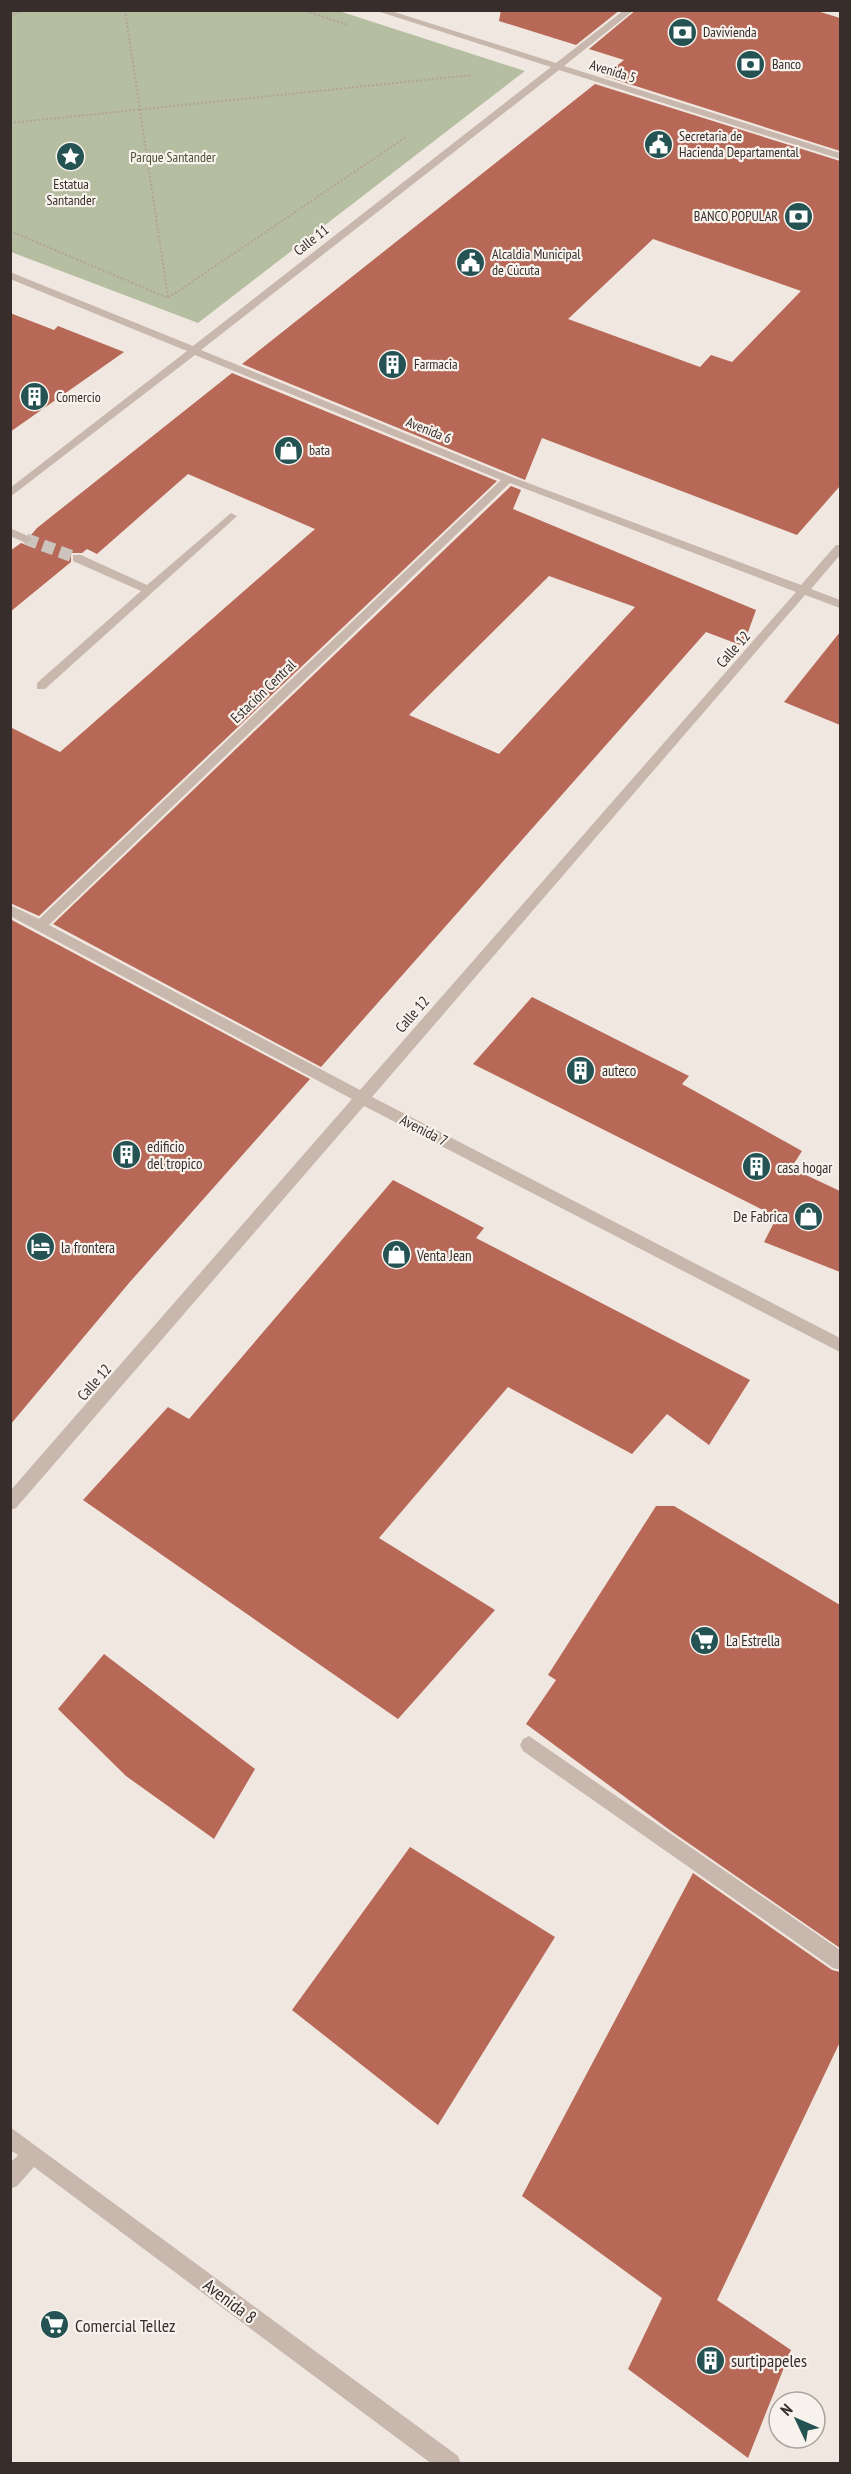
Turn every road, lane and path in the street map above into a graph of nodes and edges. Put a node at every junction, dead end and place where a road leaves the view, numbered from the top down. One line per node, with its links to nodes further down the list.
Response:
1 (21, 10): 6 (path)
2 (125, 10): 10 (path)
3 (303, 10): 7 (path)
4 (378, 10): 8 (street, Avenida 5)
5 (630, 10): 8 (street, Calle 11)
6 (10, 17)
7 (358, 28)
8 (558, 68): 13 (street, Avenida 5); 17 (street, Calle 11)
9 (477, 75): 10 (path)
10 (140, 110): 11 (path); 16 (path)
11 (10, 123)
12 (413, 132): 16 (path)
13 (840, 156)
14 (10, 231): 16 (path)
15 (10, 275): 17 (street, Avenida 6)
16 (168, 298)
17 (194, 350): 18 (street, Avenida 6); 19 (street, Calle 11)
18 (508, 479): 26 (street, Avenida 6); 30 (street, Estación Central)
19 (10, 494)
20 (231, 516): 25 (street)
21 (10, 531): 22 (street)
22 (26, 539)
23 (840, 548): 26 (street, Calle 12)
24 (76, 558): 25 (street)
25 (149, 590): 28 (street)
26 (805, 591): 27 (street, Avenida 6); 31 (street, Calle 12)
27 (840, 604)
28 (41, 686)
29 (10, 910): 30 (street, Avenida 7)
30 (40, 926): 31 (street, Avenida 7)
31 (362, 1098): 32 (street, Avenida 7); 33 (street, Calle 12)
32 (840, 1345)
33 (10, 1503)
34 (529, 1745): 35 (street)
35 (840, 1961)
36 (10, 2137): 37 (street, Avenida 8)
37 (32, 2154): 38 (street); 39 (street, Avenida 8)
38 (10, 2179)
39 (450, 2463)

